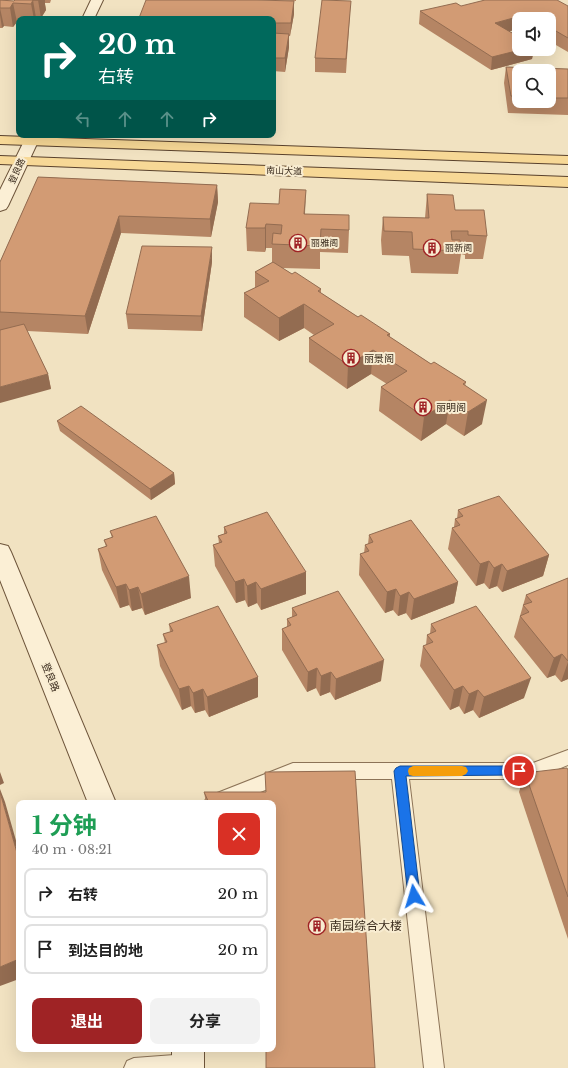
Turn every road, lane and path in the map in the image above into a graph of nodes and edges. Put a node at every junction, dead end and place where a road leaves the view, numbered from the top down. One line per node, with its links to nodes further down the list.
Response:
1 (97, 0): 2 (main road)
2 (89, 16)
3 (32, 138): 4 (main road); 6 (main road); 7 (main road, 登良路)
4 (0, 140)
5 (0, 160): 7 (main road, 南山大道)
6 (568, 160)
7 (21, 161): 8 (main road, 南山大道); 9 (main road, 登良路)
8 (568, 182)
9 (0, 206)
10 (0, 552): 13 (main road, 登良路)
11 (568, 757): 12 (lane)
12 (400, 771): 14 (lane); 17 (lane)
13 (101, 800)
14 (220, 800)
15 (188, 1060): 16 (lane)
16 (134, 1068)
17 (434, 1068)

